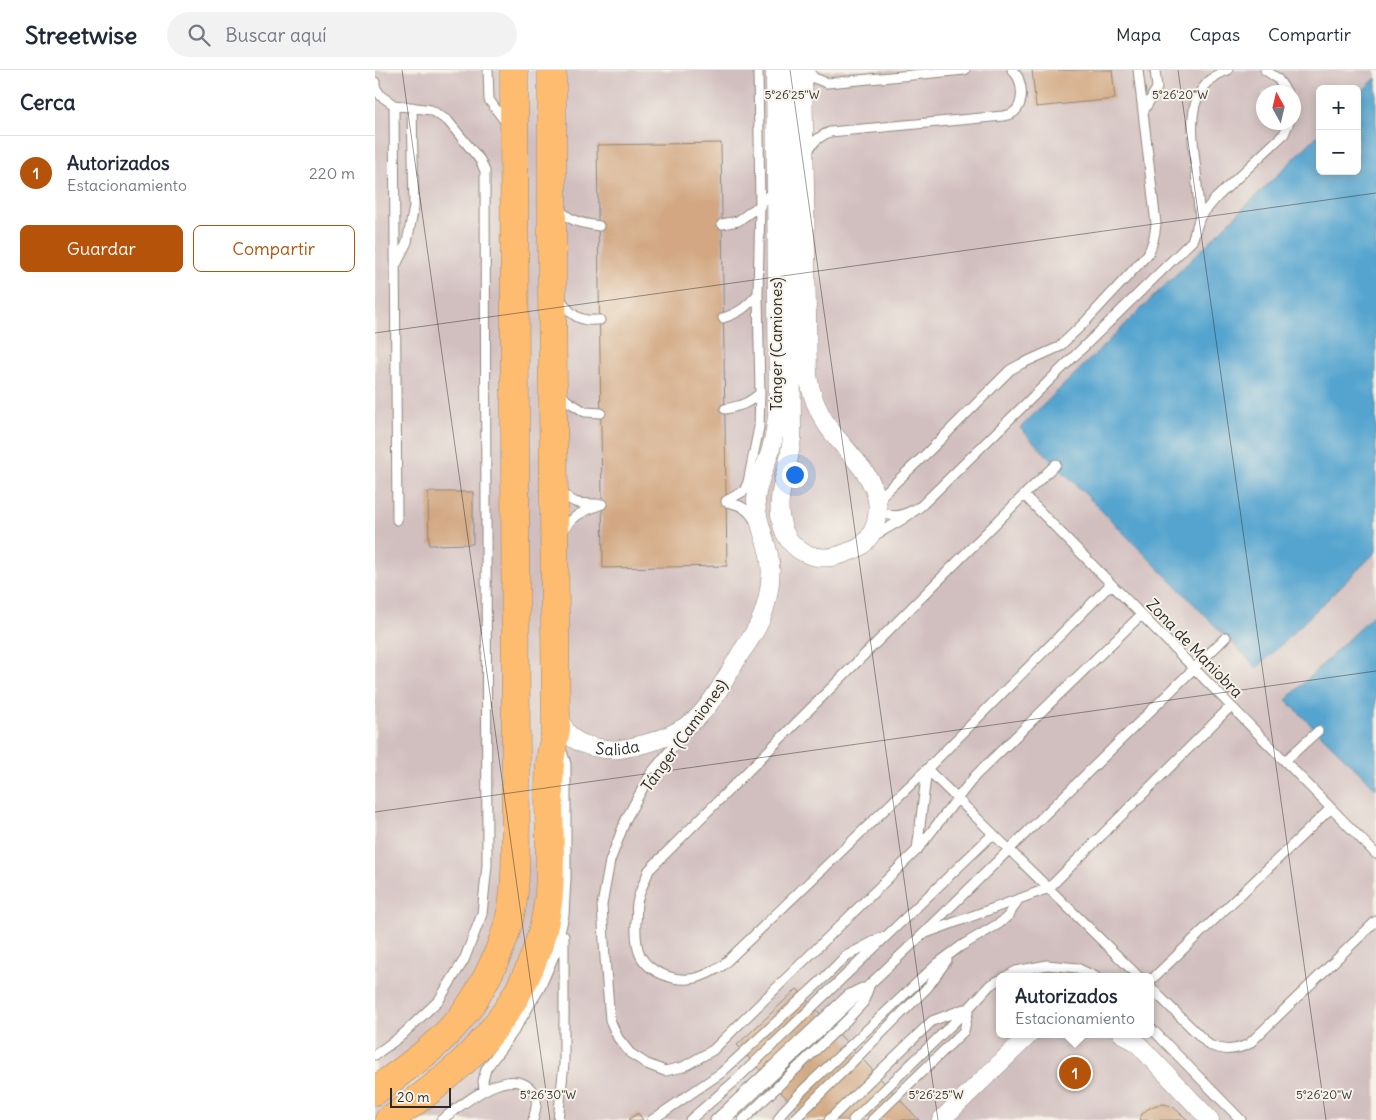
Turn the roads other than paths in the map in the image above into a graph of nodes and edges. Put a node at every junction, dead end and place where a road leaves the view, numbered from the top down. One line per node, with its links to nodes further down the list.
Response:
1 (488, 70): 21 (lane)
2 (514, 70): 21 (main road)
3 (552, 70): 24 (main road)
4 (758, 70): 25 (lane)
5 (775, 70): 23 (street, Tánger (Camiones))
6 (790, 70): 47 (street)
7 (803, 70): 22 (street)
8 (808, 70): 9 (lane)
9 (965, 70)
10 (1012, 70): 22 (lane)
11 (1138, 70): 19 (lane)
12 (1155, 70): 19 (lane)
13 (1228, 70): 26 (lane)
14 (1265, 70): 16 (lane)
15 (375, 82): 17 (lane)
16 (1282, 85)
17 (394, 104): 18 (lane); 29 (lane)
18 (412, 107): 29 (lane); 83 (lane)
19 (1143, 112): 43 (lane)
20 (1286, 130): 26 (lane)
21 (515, 135): 85 (main road)
22 (804, 160): 43 (street)
23 (775, 189): 25 (lane); 42 (street, Tánger (Camiones))
24 (552, 194): 28 (lane); 30 (main road)
25 (760, 205): 27 (lane); 31 (lane)
26 (1200, 217): 44 (lane)
27 (722, 224)
28 (599, 226)
29 (395, 268): 45 (lane)
30 (552, 282): 33 (lane); 34 (main road)
31 (758, 294): 32 (lane); 35 (lane)
32 (723, 318)
33 (600, 320)
34 (553, 380): 37 (lane); 40 (main road)
35 (760, 393): 36 (lane); 38 (lane)
36 (725, 409)
37 (601, 413)
38 (753, 460): 42 (lane); 46 (lane)
39 (1056, 464): 41 (lane)
40 (554, 479): 48 (main road); 48 (lane)
41 (1024, 495): 49 (lane, Zona de Maniobra); 58 (lane)
42 (756, 499): 46 (street, Tánger (Camiones))
43 (877, 503): 44 (lane); 47 (street)
44 (921, 506): 47 (lane)
45 (397, 520)
46 (762, 534): 55 (street, Tánger (Camiones))
47 (867, 540)
48 (554, 544): 54 (main road)
49 (1111, 584): 50 (lane, Zona de Maniobra); 58 (lane)
50 (1141, 615): 52 (lane, Zona de Maniobra); 59 (lane, Tánger (Camiones))
51 (1226, 637): 52 (lane)
52 (1194, 668): 53 (lane, Zona de Maniobra); 63 (lane)
53 (1231, 706): 57 (lane, Zona de Maniobra); 65 (lane)
54 (555, 718): 55 (street, Salida); 67 (lane); 87 (main road)
55 (694, 721): 62 (lane, Tánger (Camiones))
56 (1318, 731): 57 (lane)
57 (1285, 761): 60 (lane, Zona de Maniobra)
58 (927, 769): 59 (lane); 62 (lane)
59 (957, 799): 61 (lane); 62 (lane, Tánger (Camiones))
60 (1331, 808): 64 (lane, Zona de Maniobra); 75 (lane)
61 (993, 834): 63 (lane); 69 (lane)
62 (917, 850)
63 (1009, 850): 65 (lane); 70 (lane)
64 (1376, 854)
65 (1049, 888): 66 (lane); 74 (lane)
66 (1018, 900): 70 (lane); 71 (lane)
67 (564, 915): 84 (lane); 90 (lane)
68 (1376, 920): 78 (lane)
69 (889, 934): 91 (lane); 92 (lane)
70 (923, 934): 77 (lane)
71 (951, 953): 97 (lane); 98 (lane)
72 (1012, 973): 73 (lane)
73 (1088, 973)
74 (1135, 973)
75 (1154, 977)
76 (996, 982): 79 (lane)
77 (869, 985): 86 (lane); 93 (lane); 94 (lane)
78 (1154, 992)
79 (969, 1008): 99 (lane); 100 (lane); 101 (lane)
80 (1154, 1031): 104 (lane)
81 (1026, 1038): 102 (street)
82 (1129, 1038): 103 (street)
83 (375, 1055)
84 (484, 1090): 88 (lane); 89 (lane)
85 (375, 1091)
86 (753, 1111): 95 (lane); 96 (lane)
87 (389, 1120)
88 (441, 1120)
89 (533, 1120)
90 (558, 1120)
91 (652, 1120)
92 (690, 1120)
93 (715, 1120)
94 (726, 1120)
95 (743, 1120)
96 (747, 1120)
97 (778, 1120)
98 (793, 1120)
99 (829, 1120)
100 (853, 1120)
101 (872, 1120)
102 (941, 1120)
103 (1210, 1120)
104 (1241, 1120)

